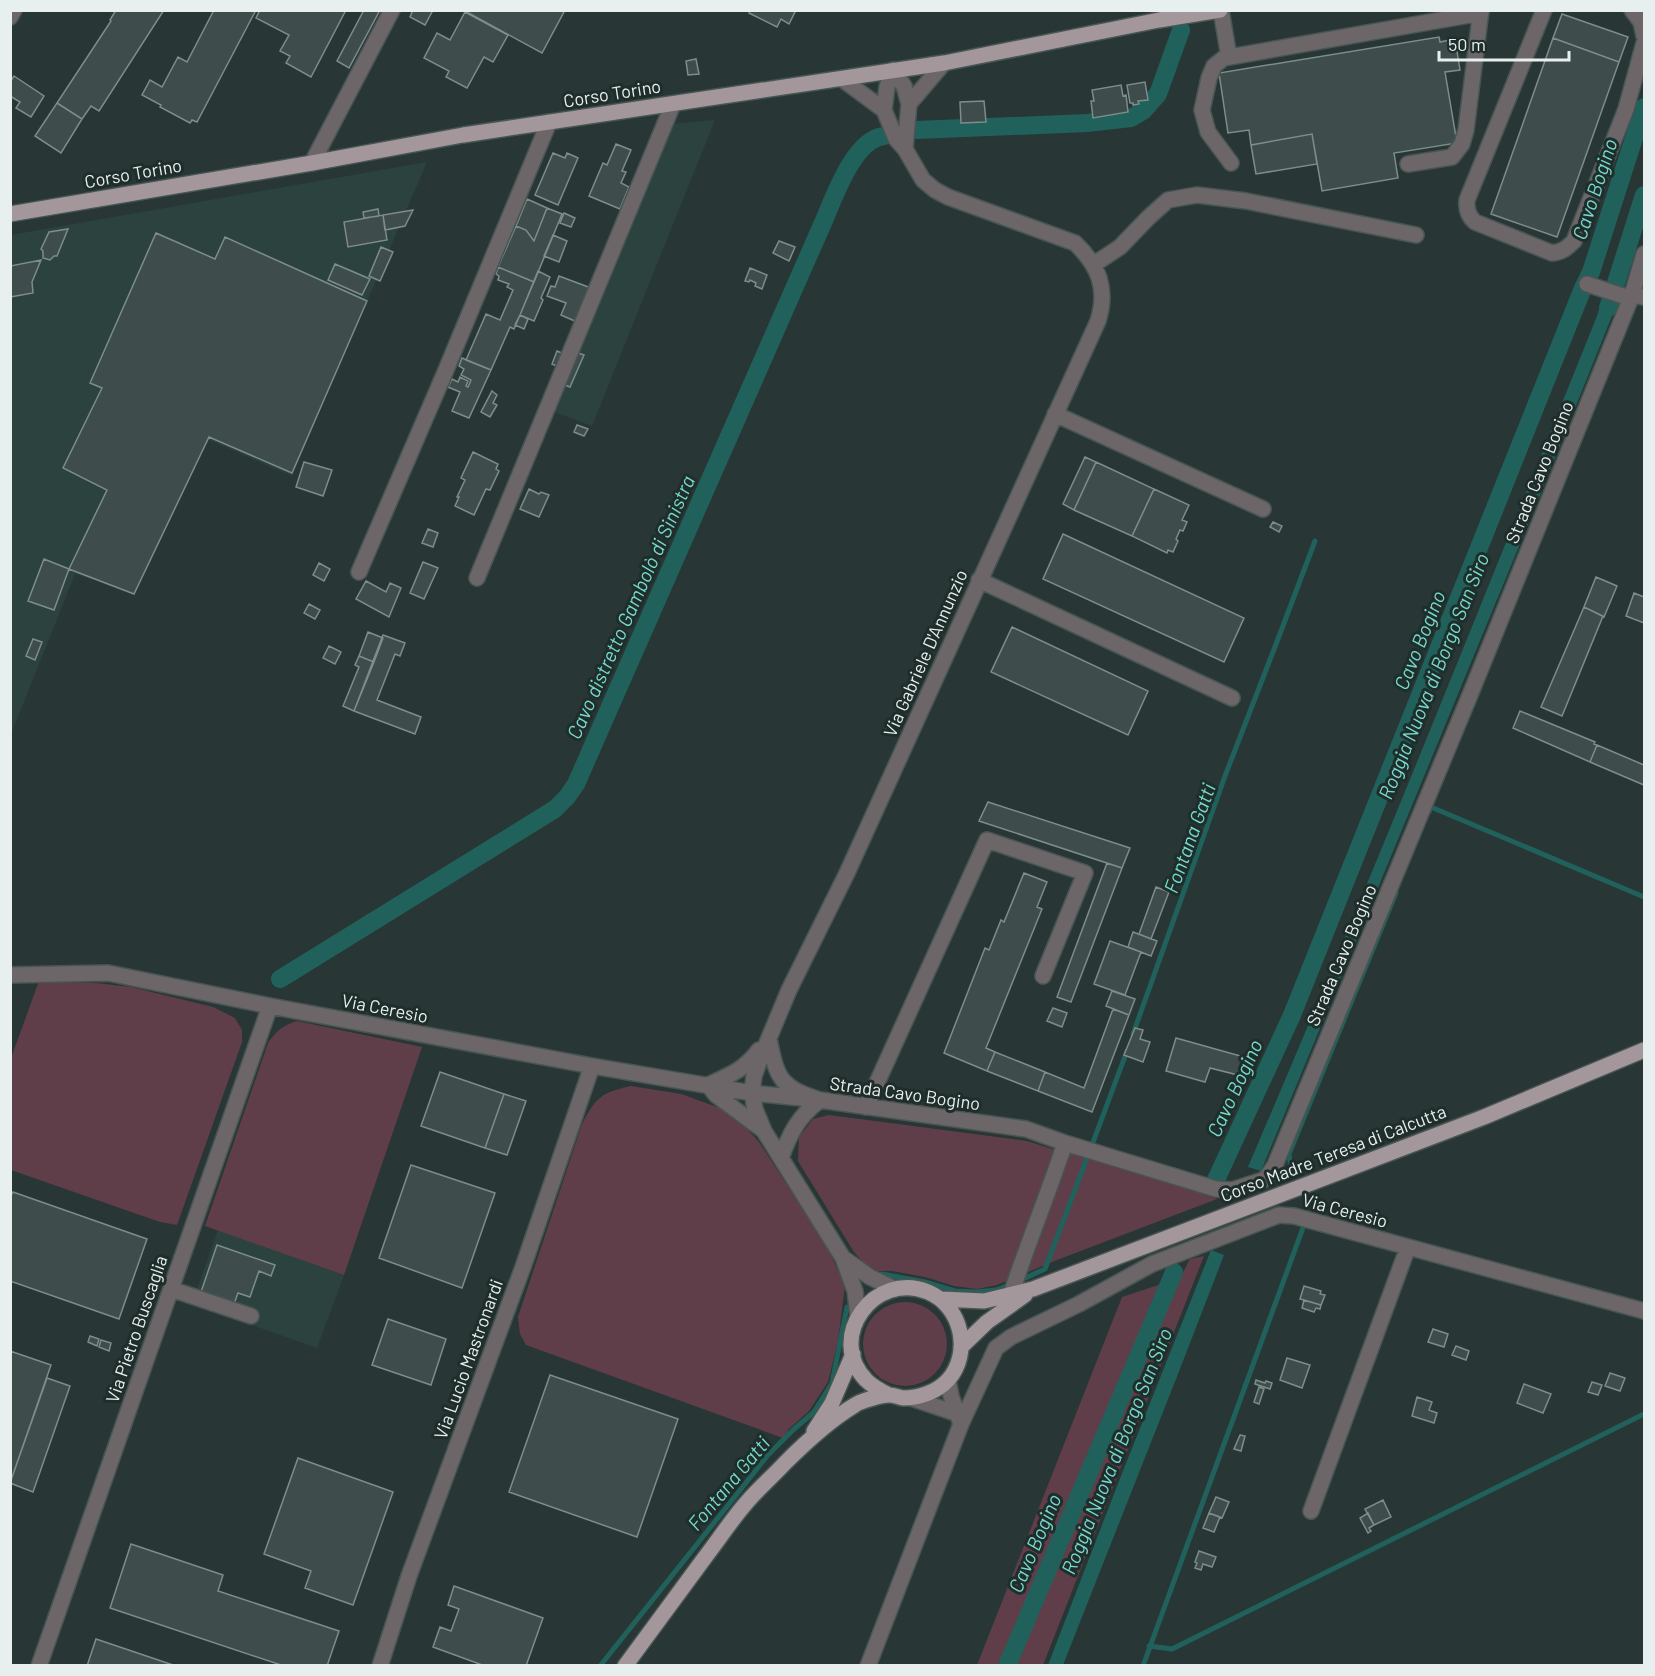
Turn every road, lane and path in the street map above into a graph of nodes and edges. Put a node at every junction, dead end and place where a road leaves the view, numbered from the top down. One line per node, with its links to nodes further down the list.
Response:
1 (14, 10): 8 (street)
2 (392, 10): 20 (street)
3 (1544, 10): 10 (street)
4 (1632, 10): 9 (street)
5 (1216, 11): 7 (main road, Corso Torino); 11 (street)
6 (1481, 12): 11 (street); 22 (street)
7 (1160, 15): 12 (main road, Corso Torino)
8 (10, 17)
9 (1644, 36)
10 (1644, 43)
11 (1229, 57): 21 (street)
12 (944, 63): 13 (main road, Corso Torino); 16 (street)
13 (893, 70): 14 (main road, Corso Torino); 16 (street); 17 (street)
14 (842, 79): 15 (main road, Corso Torino); 17 (street)
15 (673, 104): 18 (main road, Corso Torino); 32 (street)
16 (909, 104): 19 (street)
17 (884, 110): 19 (street, Via Gabriele D'Annunzio)
18 (549, 122): 20 (main road, Corso Torino); 31 (street)
19 (905, 149): 26 (street, Via Gabriele D'Annunzio)
20 (312, 163): 23 (main road, Corso Torino)
21 (1231, 163)
22 (1408, 164)
23 (10, 214)
24 (1416, 235): 26 (street)
25 (1644, 254): 28 (street, Strada Cavo Bogino)
26 (1093, 265): 29 (street, Via Gabriele D'Annunzio)
27 (1587, 284): 28 (street)
28 (1633, 296): 46 (street, Strada Cavo Bogino)
29 (1055, 414): 30 (street); 33 (street, Via Gabriele D'Annunzio)
30 (1263, 509)
31 (359, 572)
32 (477, 578)
33 (980, 580): 34 (street); 38 (street, Via Gabriele D'Annunzio)
34 (1232, 698)
35 (10, 975): 37 (street, Via Ceresio)
36 (1043, 976): 44 (street)
37 (270, 1006): 40 (street, Via Ceresio); 50 (street, Via Pietro Buscaglia)
38 (769, 1039): 41 (street); 42 (street, Via Gabriele D'Annunzio); 43 (street)
39 (1644, 1050): 52 (main road, Corso Madre Teresa di Calcutta)
40 (592, 1066): 41 (street, Via Ceresio); 67 (street, Via Lucio Mastronardi)
41 (708, 1085): 42 (street, Via Ceresio); 45 (street)
42 (752, 1093): 43 (street, Strada Cavo Bogino); 45 (street, Via Gabriele D'Annunzio)
43 (820, 1100): 44 (street, Strada Cavo Bogino); 47 (street)
44 (866, 1107): 46 (street, Strada Cavo Bogino)
45 (764, 1131): 47 (street, Via Gabriele D'Annunzio)
46 (1065, 1143): 53 (street)
47 (781, 1158): 49 (street, Via Gabriele D'Annunzio)
48 (1408, 1247): 55 (street, Via Ceresio); 63 (street, Via Ceresio); 65 (street)
49 (843, 1258): 51 (street, Via Gabriele D'Annunzio); 57 (street, Via Gabriele D'Annunzio)
50 (171, 1289): 56 (street); 66 (street, Via Pietro Buscaglia)
51 (895, 1289): 54 (main road); 57 (main road)
52 (1033, 1289): 53 (main road, Corso Madre Teresa di Calcutta); 58 (main road, Corso Madre Teresa di Calcutta)
53 (1011, 1294): 54 (main road, Corso Madre Teresa di Calcutta)
54 (940, 1299): 58 (main road)
55 (1644, 1311)
56 (251, 1316)
57 (858, 1316): 59 (main road)
58 (962, 1346): 60 (main road)
59 (853, 1354): 61 (main road); 64 (main road)
60 (948, 1380): 62 (main road); 63 (street)
61 (889, 1395): 62 (main road); 64 (main road)
62 (911, 1398): 63 (street)
63 (959, 1419): 69 (street)
64 (807, 1441): 68 (main road)
65 (1311, 1511)
66 (39, 1665)
67 (380, 1665)
68 (625, 1665)
69 (868, 1665)

